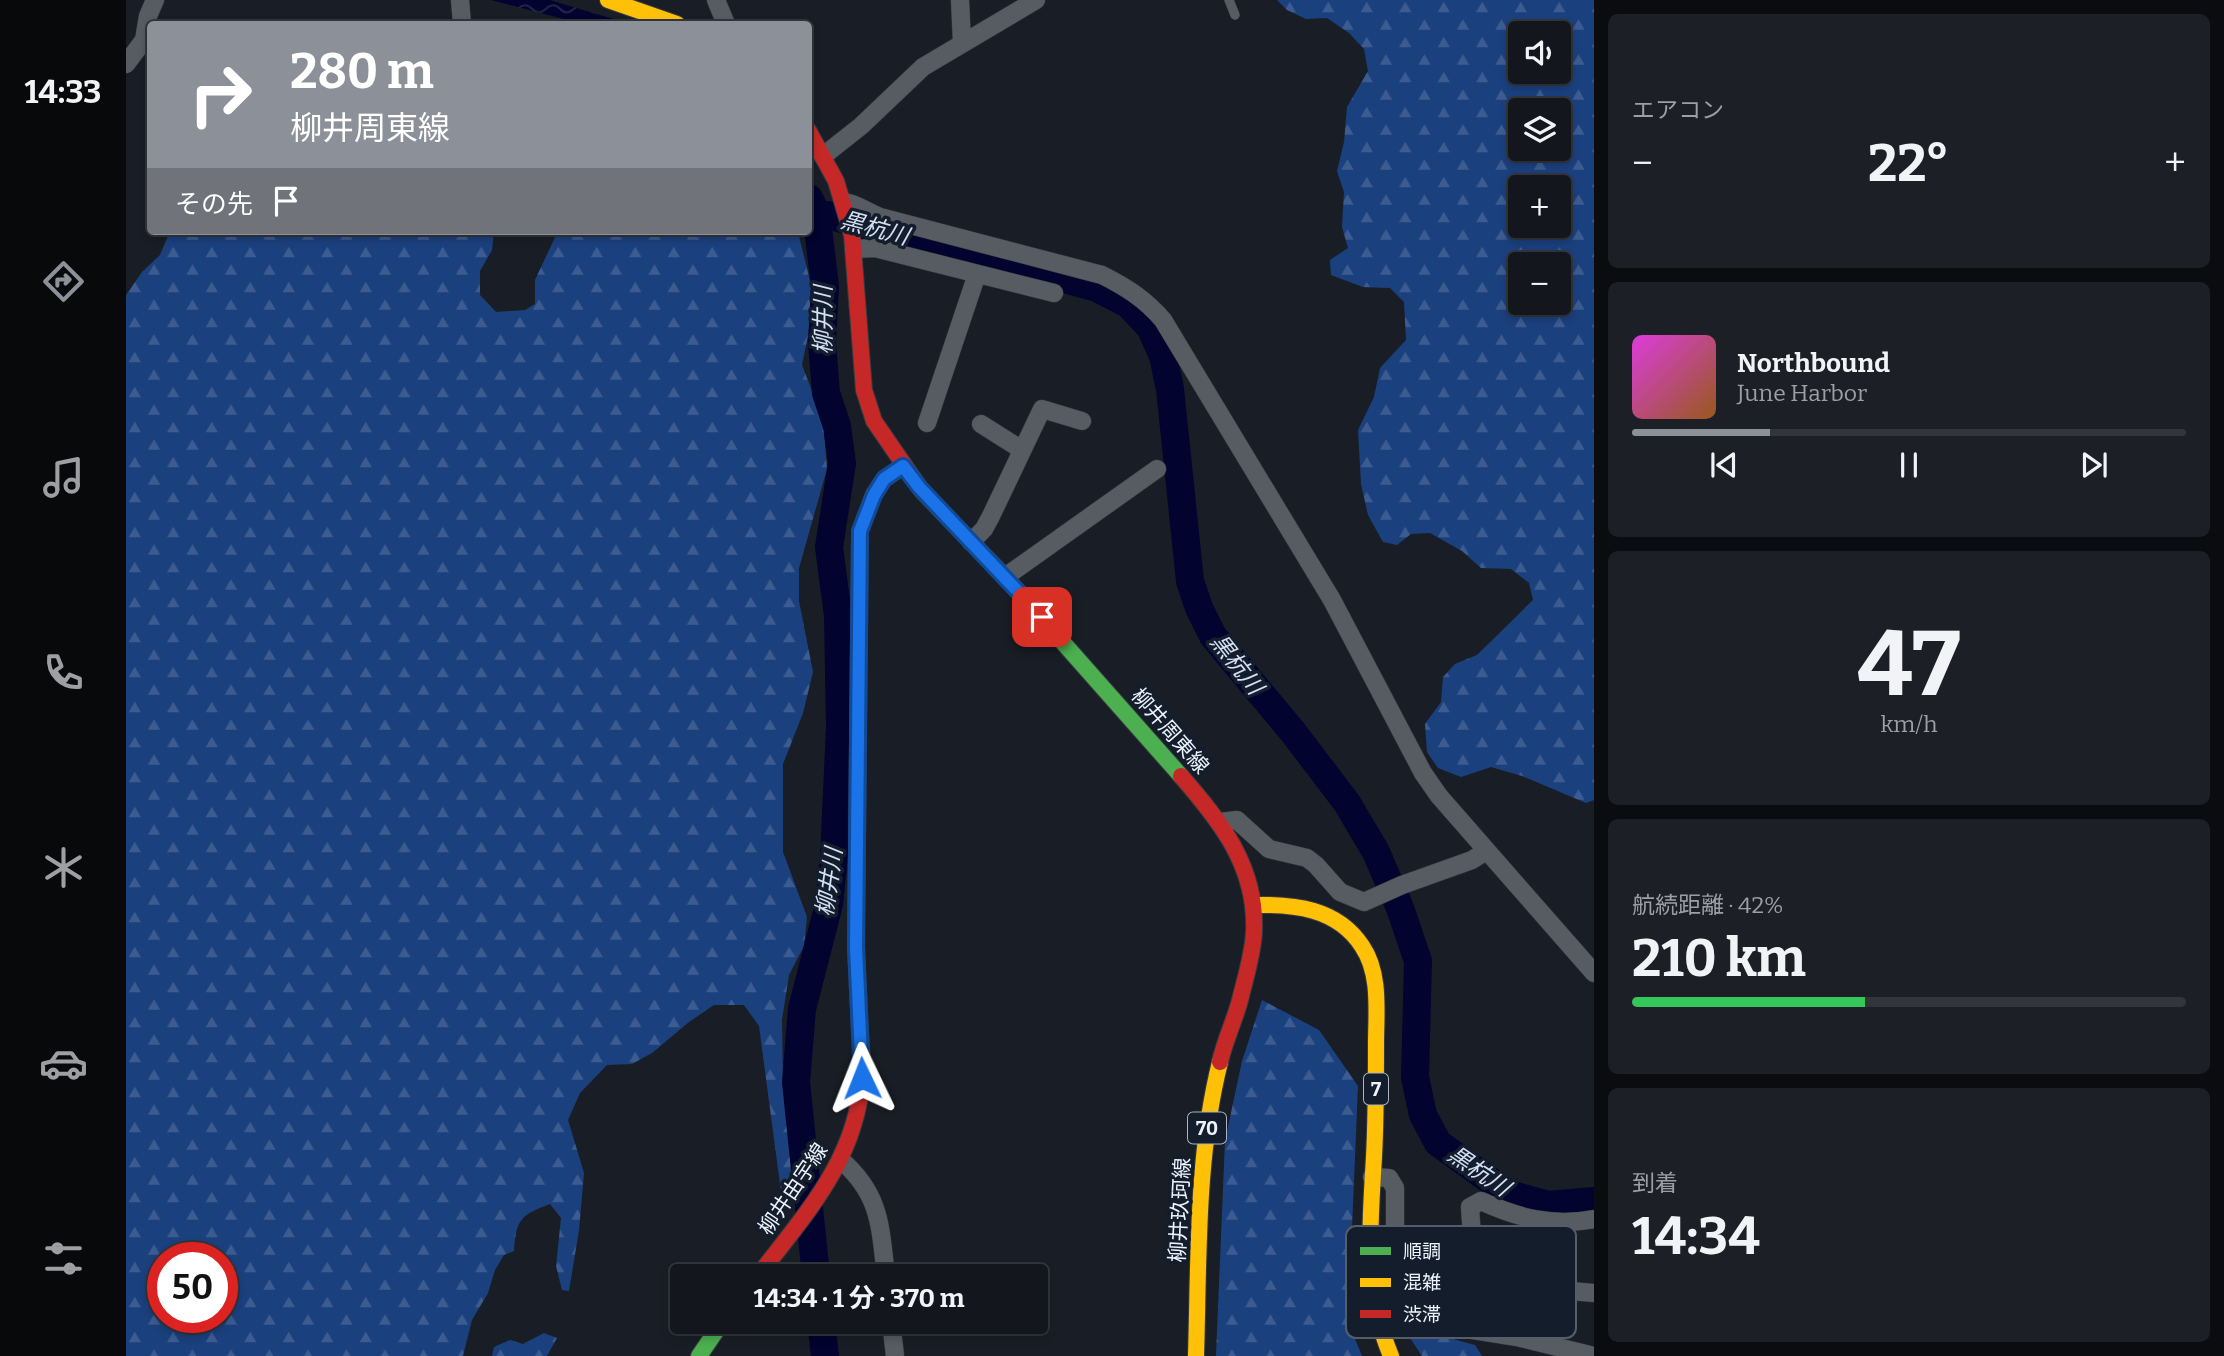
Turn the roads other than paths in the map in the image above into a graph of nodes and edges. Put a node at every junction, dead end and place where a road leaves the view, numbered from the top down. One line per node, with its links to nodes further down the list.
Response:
1 (155, 0): 9 (street)
2 (460, 0): 10 (street)
3 (608, 0): 11 (main road)
4 (716, 0): 12 (street)
5 (960, 0): 14 (street)
6 (1037, 0): 14 (street)
7 (1229, 0): 8 (lane)
8 (1235, 15)
9 (148, 21)
10 (462, 21)
11 (668, 21)
12 (725, 21)
13 (147, 42): 15 (street)
14 (962, 43): 17 (street)
15 (126, 64)
16 (812, 137): 17 (main road, 柳井周東線)
17 (823, 156): 18 (main road, 柳井周東線)
18 (844, 204): 19 (main road, 柳井周東線); 31 (street)
19 (853, 242): 20 (street); 26 (main road, 柳井周東線)
20 (977, 274): 21 (street); 23 (street)
21 (1054, 293)
22 (1082, 421): 25 (street)
23 (927, 423)
24 (981, 424): 25 (street)
25 (1022, 450): 28 (street)
26 (903, 466): 28 (main road, 柳井周東線); 34 (main road, 柳井由宇線)
27 (1157, 469): 29 (street)
28 (971, 542): 29 (main road, 柳井周東線)
29 (1005, 576): 30 (main road, 柳井周東線)
30 (1220, 822): 31 (street); 32 (main road, 柳井周東線)
31 (1486, 851): 33 (street)
32 (1253, 905): 35 (main road, 7); 50 (main road, 柳井玖珂線 / 70)
33 (1594, 974)
34 (841, 1160): 40 (main road, 柳井由宇線); 41 (street)
35 (1372, 1177): 37 (main road, 7); 38 (street)
36 (1594, 1219): 39 (street)
37 (1371, 1226)
38 (1395, 1226)
39 (1471, 1226)
40 (767, 1264)
41 (885, 1264)
42 (1576, 1291): 43 (street)
43 (1594, 1293)
44 (714, 1334): 48 (main road)
45 (892, 1334): 49 (street)
46 (1385, 1338): 51 (main road, 7)
47 (1521, 1338): 52 (street)
48 (699, 1356)
49 (895, 1356)
50 (1196, 1356)
51 (1391, 1356)
52 (1594, 1356)

